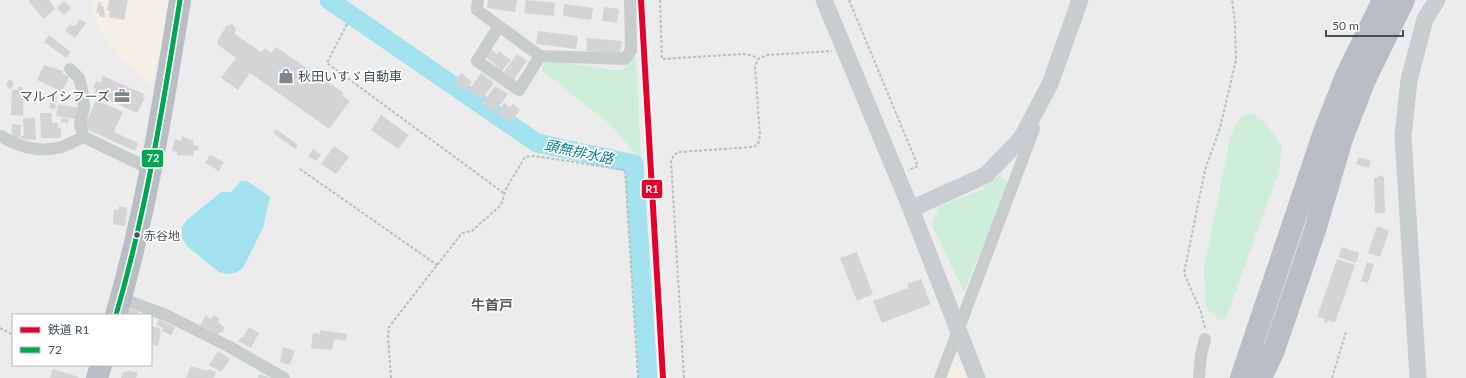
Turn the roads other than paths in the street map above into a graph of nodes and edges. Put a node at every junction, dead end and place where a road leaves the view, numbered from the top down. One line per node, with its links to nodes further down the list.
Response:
1 (180, 0): 16 (highway)
2 (478, 0): 9 (street)
3 (630, 0): 10 (street)
4 (824, 0): 17 (street)
5 (1080, 0): 13 (street)
6 (1383, 0): 12 (highway)
7 (1404, 0): 12 (highway)
8 (1437, 0): 29 (street)
9 (499, 26): 10 (street); 10 (street)
10 (540, 56)
11 (70, 69): 15 (street)
12 (1355, 79): 27 (highway); 28 (highway)
13 (1050, 84): 17 (street); 19 (street)
14 (1, 136): 15 (street)
15 (84, 137): 16 (street)
16 (150, 169): 18 (highway)
17 (912, 210): 19 (street)
18 (118, 307): 23 (street)
19 (958, 334): 24 (street); 25 (street)
20 (1205, 339): 26 (street)
21 (101, 366): 22 (highway)
22 (97, 378)
23 (284, 378)
24 (940, 378)
25 (977, 378)
26 (1199, 378)
27 (1241, 378)
28 (1261, 378)
29 (1418, 378)

